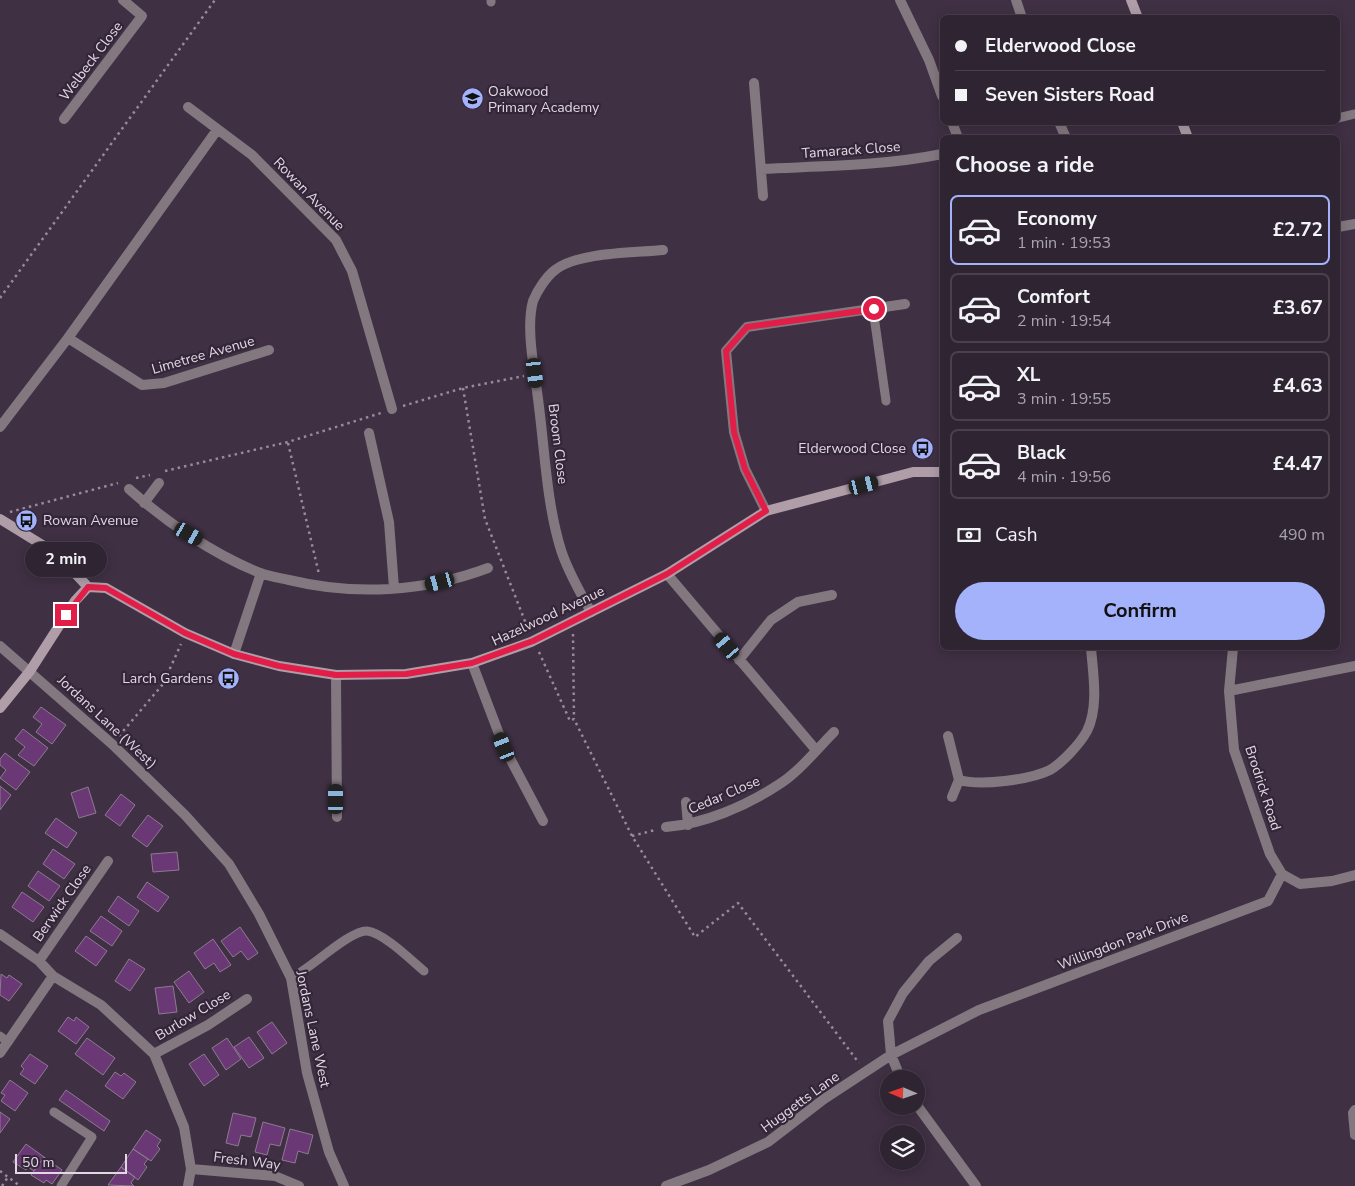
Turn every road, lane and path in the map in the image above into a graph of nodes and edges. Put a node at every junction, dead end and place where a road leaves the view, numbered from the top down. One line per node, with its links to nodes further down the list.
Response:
1 (123, 0): 13 (street, Welbeck Close)
2 (215, 0): 21 (path)
3 (900, 0): 9 (street)
4 (1016, 0): 6 (street)
5 (1131, 0): 7 (street)
6 (1021, 15)
7 (1137, 15)
8 (754, 83): 16 (street)
9 (940, 90)
10 (188, 107): 14 (street, Rowan Avenue)
11 (1355, 114): 12 (lane)
12 (1340, 118)
13 (64, 119)
14 (217, 130): 24 (street); 29 (street, Rowan Avenue)
15 (940, 154): 16 (street, Tamarack Close)
16 (760, 169): 17 (street)
17 (763, 196)
18 (1355, 224): 19 (street)
19 (1340, 227)
20 (663, 250): 26 (street, Broom Close)
21 (0, 298)
22 (905, 304): 23 (street)
23 (874, 309): 28 (lane); 38 (street)
24 (68, 338): 25 (street, Limetree Avenue); 30 (street)
25 (269, 350)
26 (535, 373): 27 (path); 48 (street, Broom Close)
27 (463, 388): 29 (path); 51 (path)
28 (886, 401)
29 (392, 410): 32 (path)
30 (0, 428)
31 (369, 434): 46 (street)
32 (288, 442): 33 (path); 45 (path)
33 (164, 472)
34 (940, 472): 38 (street, Hazelwood Avenue)
35 (156, 478): 36 (path); 37 (street)
36 (128, 483): 37 (street); 39 (path)
37 (144, 503): 42 (street)
38 (766, 511): 43 (street, Hazelwood Avenue)
39 (10, 512)
40 (0, 519): 44 (street)
41 (488, 568): 46 (street)
42 (261, 573): 45 (street); 55 (street)
43 (667, 574): 48 (street, Hazelwood Avenue); 56 (street)
44 (88, 587): 50 (street, Hazelwood Avenue); 59 (street)
45 (322, 587): 46 (street)
46 (394, 588)
47 (832, 595): 56 (street)
48 (591, 612): 49 (street, Hazelwood Avenue)
49 (573, 622): 51 (street, Hazelwood Avenue); 63 (path)
50 (185, 633): 55 (street, Hazelwood Avenue); 66 (path)
51 (533, 641): 57 (street, Hazelwood Avenue); 63 (path)
52 (0, 646): 59 (street, Jordans Lane (West))
53 (1091, 650): 68 (street)
54 (1233, 650): 61 (street, Brodrick Road)
55 (234, 654): 60 (street, Hazelwood Avenue)
56 (739, 660): 67 (street)
57 (472, 663): 60 (street, Hazelwood Avenue); 73 (street)
58 (1355, 666): 61 (street)
59 (30, 671): 62 (street); 66 (street, Jordans Lane (West))
60 (336, 675): 72 (street)
61 (1229, 691): 78 (street, Brodrick Road)
62 (0, 708)
63 (574, 719): 76 (path)
64 (834, 732): 67 (street, Cedar Close)
65 (948, 736): 68 (street)
66 (112, 744): 69 (street, Jordans Lane (West))
67 (816, 750): 74 (street, Cedar Close)
68 (959, 780): 70 (street)
69 (164, 794): 85 (street, Jordans Lane West)
70 (952, 797)
71 (686, 802): 74 (street, Cedar Close)
72 (336, 817)
73 (543, 821)
74 (688, 825): 75 (street, Cedar Close)
75 (666, 827): 76 (path)
76 (632, 836): 92 (path)
77 (108, 861): 82 (street, Berwick Close)
78 (1282, 874): 79 (street); 90 (street, Willingdon Park Drive)
79 (1355, 874)
80 (0, 934): 82 (street)
81 (956, 938): 90 (street)
82 (39, 961): 84 (street)
83 (424, 971): 85 (lane)
84 (54, 976): 87 (street); 89 (street)
85 (291, 978): 105 (street, Jordans Lane West)
86 (247, 999): 89 (street, Burlow Close)
87 (4, 1039): 88 (street)
88 (0, 1053)
89 (154, 1054): 97 (street)
90 (891, 1055): 91 (street); 92 (street, Huggetts Lane)
91 (897, 1070)
92 (866, 1072): 106 (street, Huggetts Lane)
93 (1355, 1110): 96 (street)
94 (54, 1112): 102 (lane)
95 (924, 1115): 107 (street)
96 (1355, 1136)
97 (190, 1169): 103 (street); 104 (street, Fresh Way)
98 (0, 1171): 99 (path)
99 (8, 1177): 100 (path); 101 (path)
100 (2, 1186)
101 (20, 1186)
102 (60, 1186)
103 (188, 1186)
104 (299, 1186)
105 (344, 1186)
106 (666, 1186)
107 (976, 1186)

